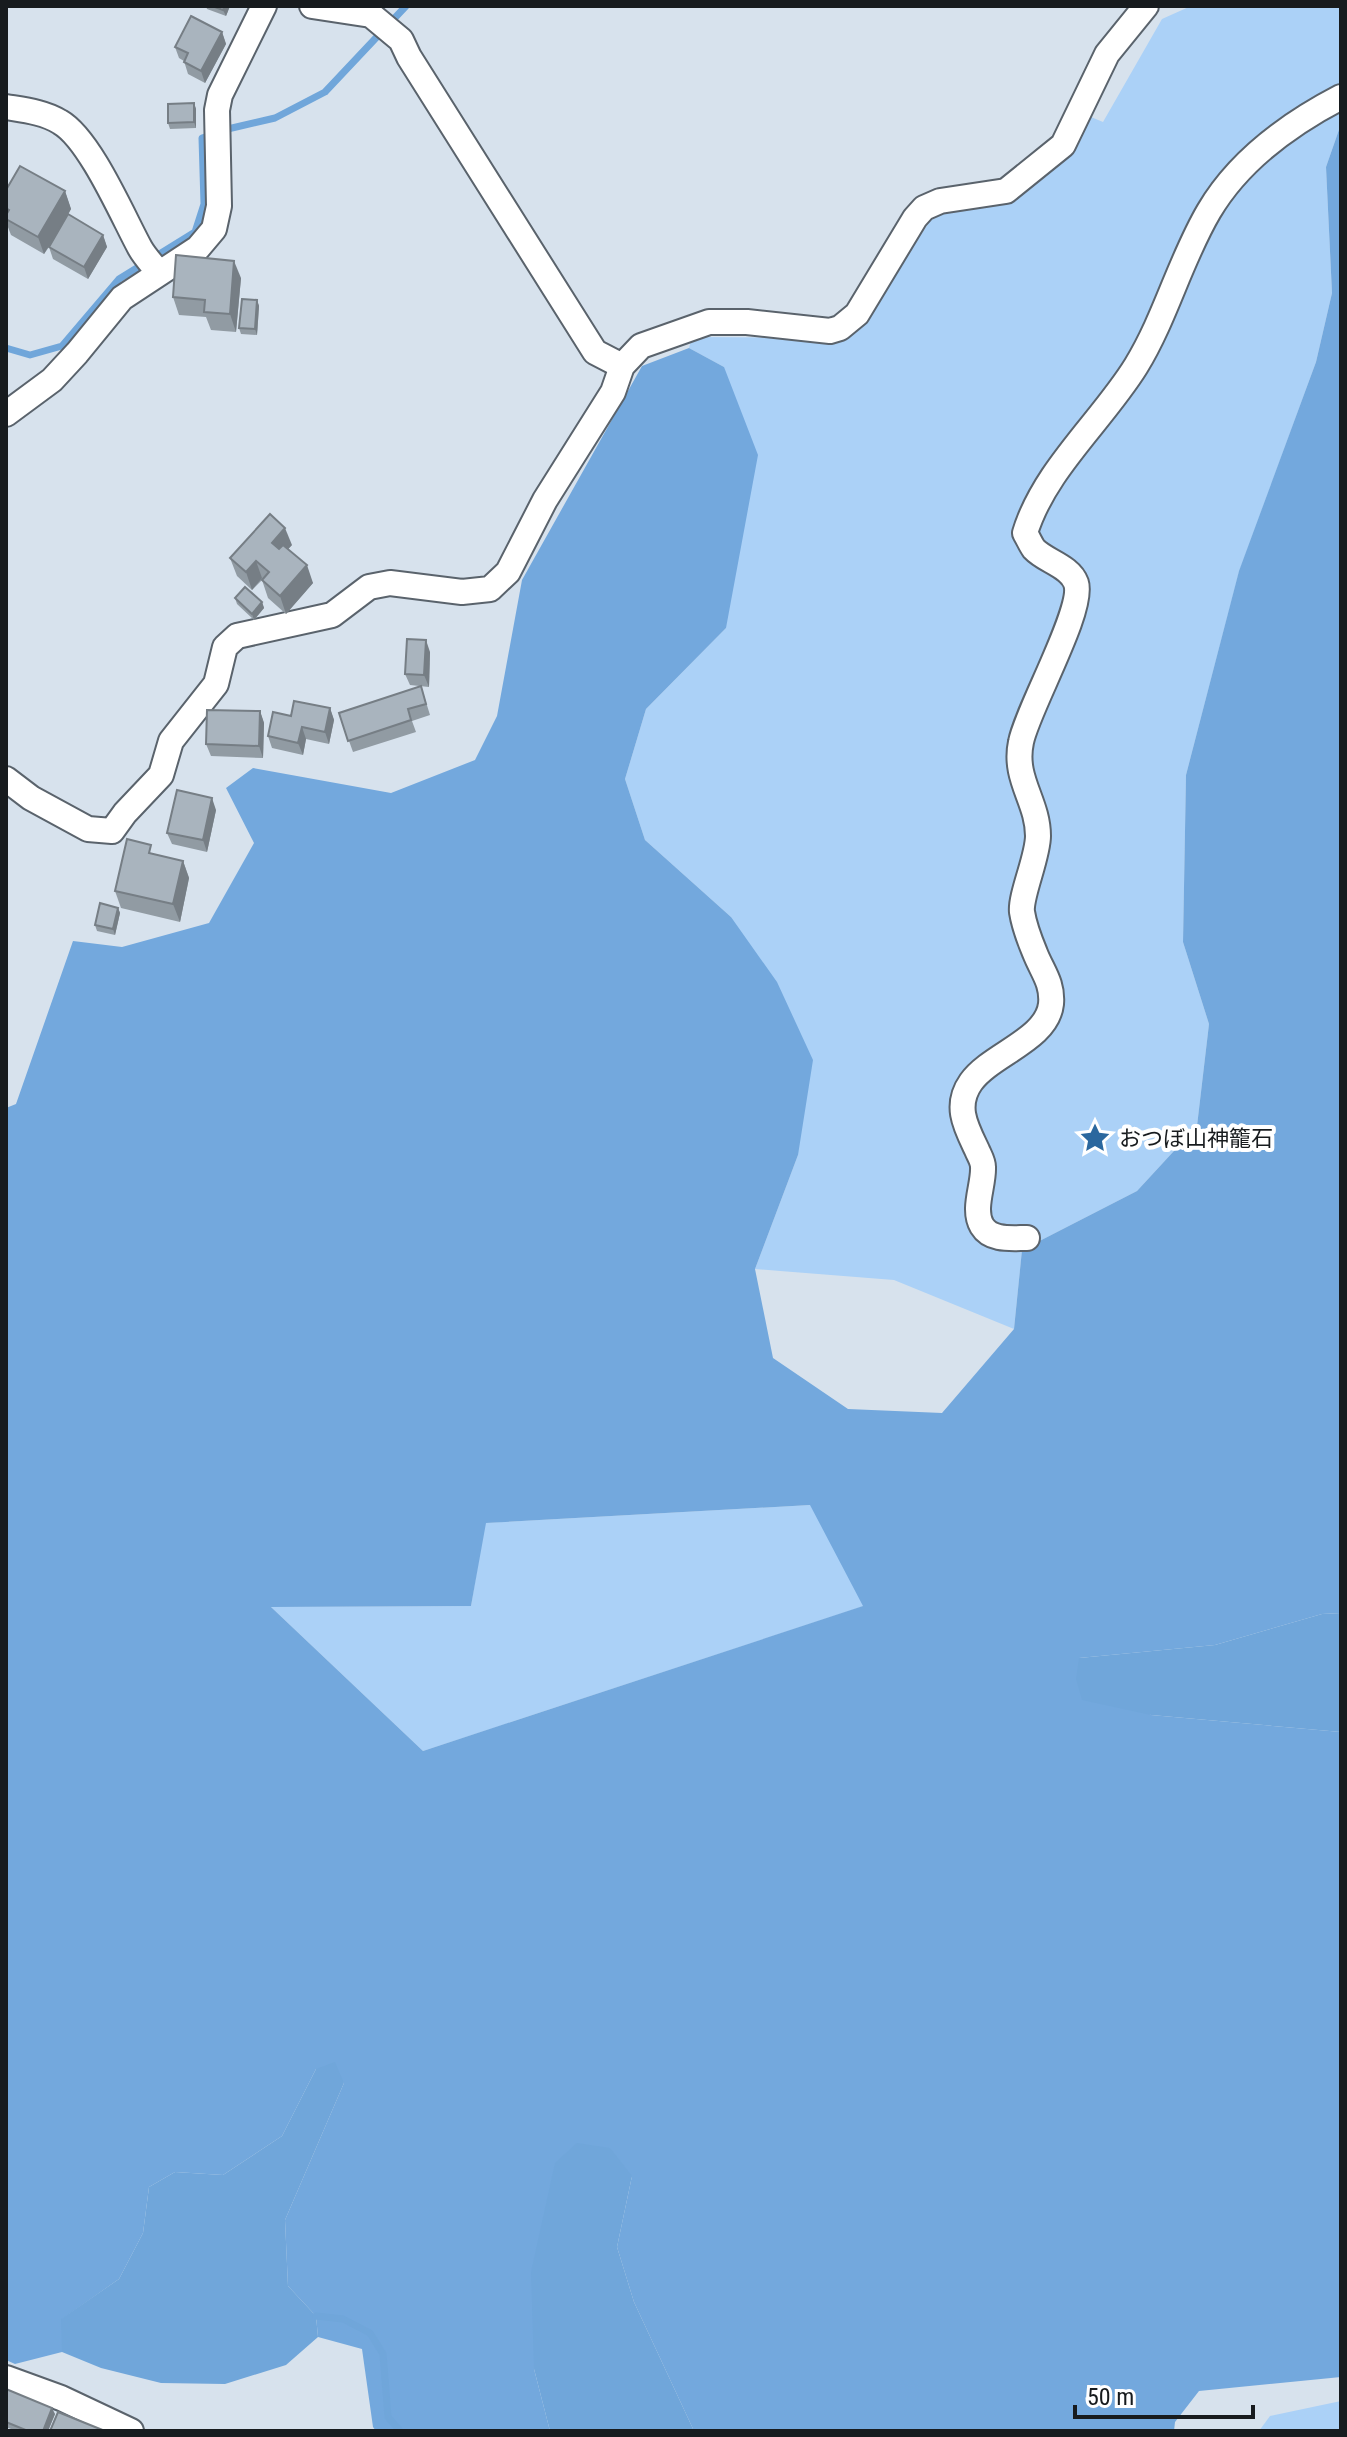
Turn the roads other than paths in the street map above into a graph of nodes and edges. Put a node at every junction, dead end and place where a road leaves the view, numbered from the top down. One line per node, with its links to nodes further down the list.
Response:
1 (264, 6): 6 (street)
2 (312, 6): 7 (street)
3 (1146, 6): 7 (street)
4 (1341, 97): 10 (street)
5 (6, 107): 6 (street)
6 (159, 273): 8 (street)
7 (622, 366): 9 (street)
8 (6, 414)
9 (6, 779)
10 (1027, 1238)
11 (6, 2378): 12 (street)
12 (131, 2431)

